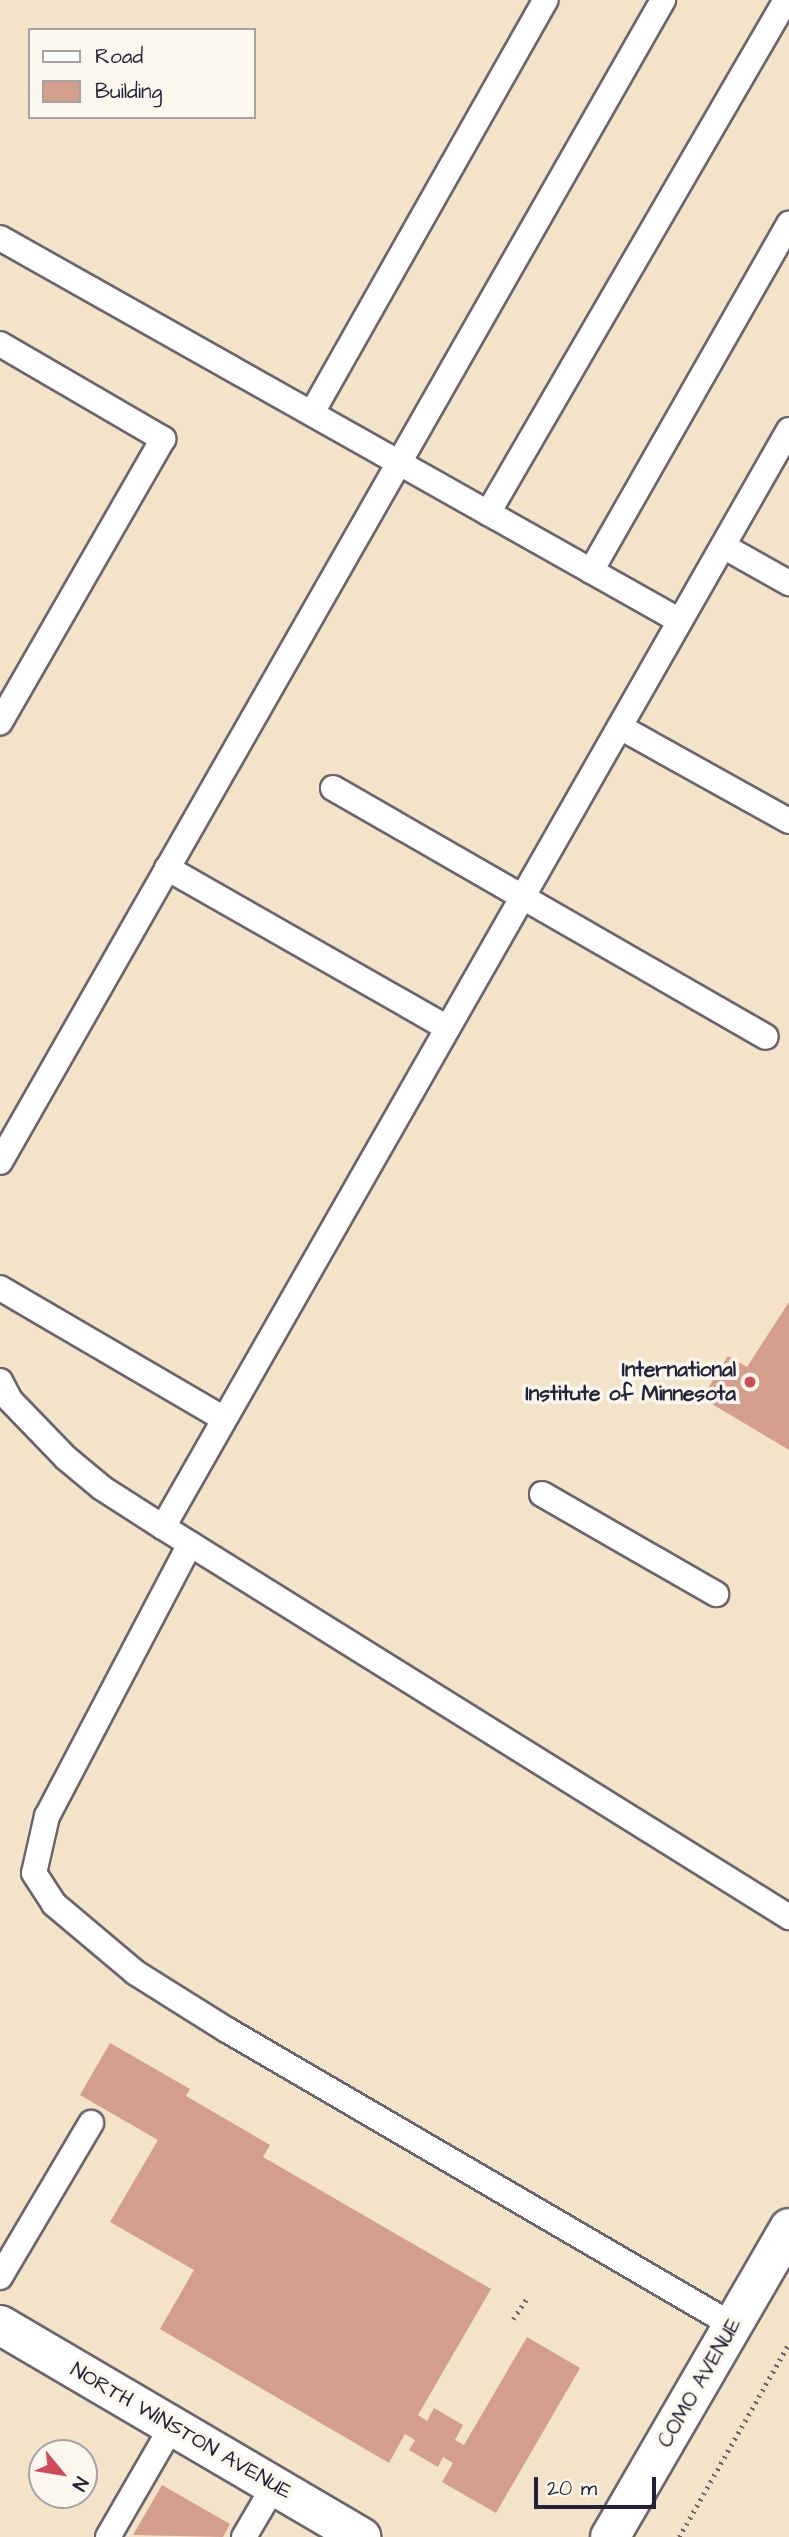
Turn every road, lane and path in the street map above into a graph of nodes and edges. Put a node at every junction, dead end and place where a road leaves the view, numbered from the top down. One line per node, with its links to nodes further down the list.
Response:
1 (546, 0): 7 (lane)
2 (663, 0): 9 (lane)
3 (786, 0): 10 (lane)
4 (789, 223): 12 (lane)
5 (0, 238): 7 (lane)
6 (0, 344): 15 (lane)
7 (313, 411): 9 (lane)
8 (789, 430): 11 (lane)
9 (398, 463): 10 (lane); 19 (lane)
10 (488, 513): 12 (lane)
11 (723, 546): 13 (lane); 14 (lane)
12 (591, 571): 14 (lane)
13 (789, 583)
14 (680, 621): 16 (lane)
15 (0, 722)
16 (620, 727): 18 (lane); 20 (lane)
17 (333, 788): 20 (lane)
18 (789, 821)
19 (167, 868): 21 (lane); 23 (lane)
20 (523, 897): 21 (lane); 22 (lane)
21 (448, 1028): 26 (lane)
22 (766, 1037)
23 (0, 1162)
24 (0, 1288): 26 (lane)
25 (0, 1381): 28 (lane)
26 (225, 1419): 28 (lane)
27 (542, 1494): 30 (lane)
28 (163, 1527): 29 (lane)
29 (190, 1544): 31 (lane); 37 (lane)
30 (716, 1594)
31 (789, 1917)
32 (91, 2123): 34 (lane)
33 (789, 2228): 37 (street, COMO AVENUE)
34 (0, 2277)
35 (527, 2298): 36 (path)
36 (513, 2319)
37 (734, 2326): 45 (street, COMO AVENUE)
38 (2, 2329): 40 (street, NORTH WINSTON AVENUE)
39 (789, 2343): 46 (path)
40 (172, 2426): 41 (street, NORTH WINSTON AVENUE); 42 (lane)
41 (274, 2486): 43 (lane); 44 (street, NORTH WINSTON AVENUE)
42 (108, 2537)
43 (244, 2537)
44 (361, 2537)
45 (610, 2537)
46 (679, 2537)

